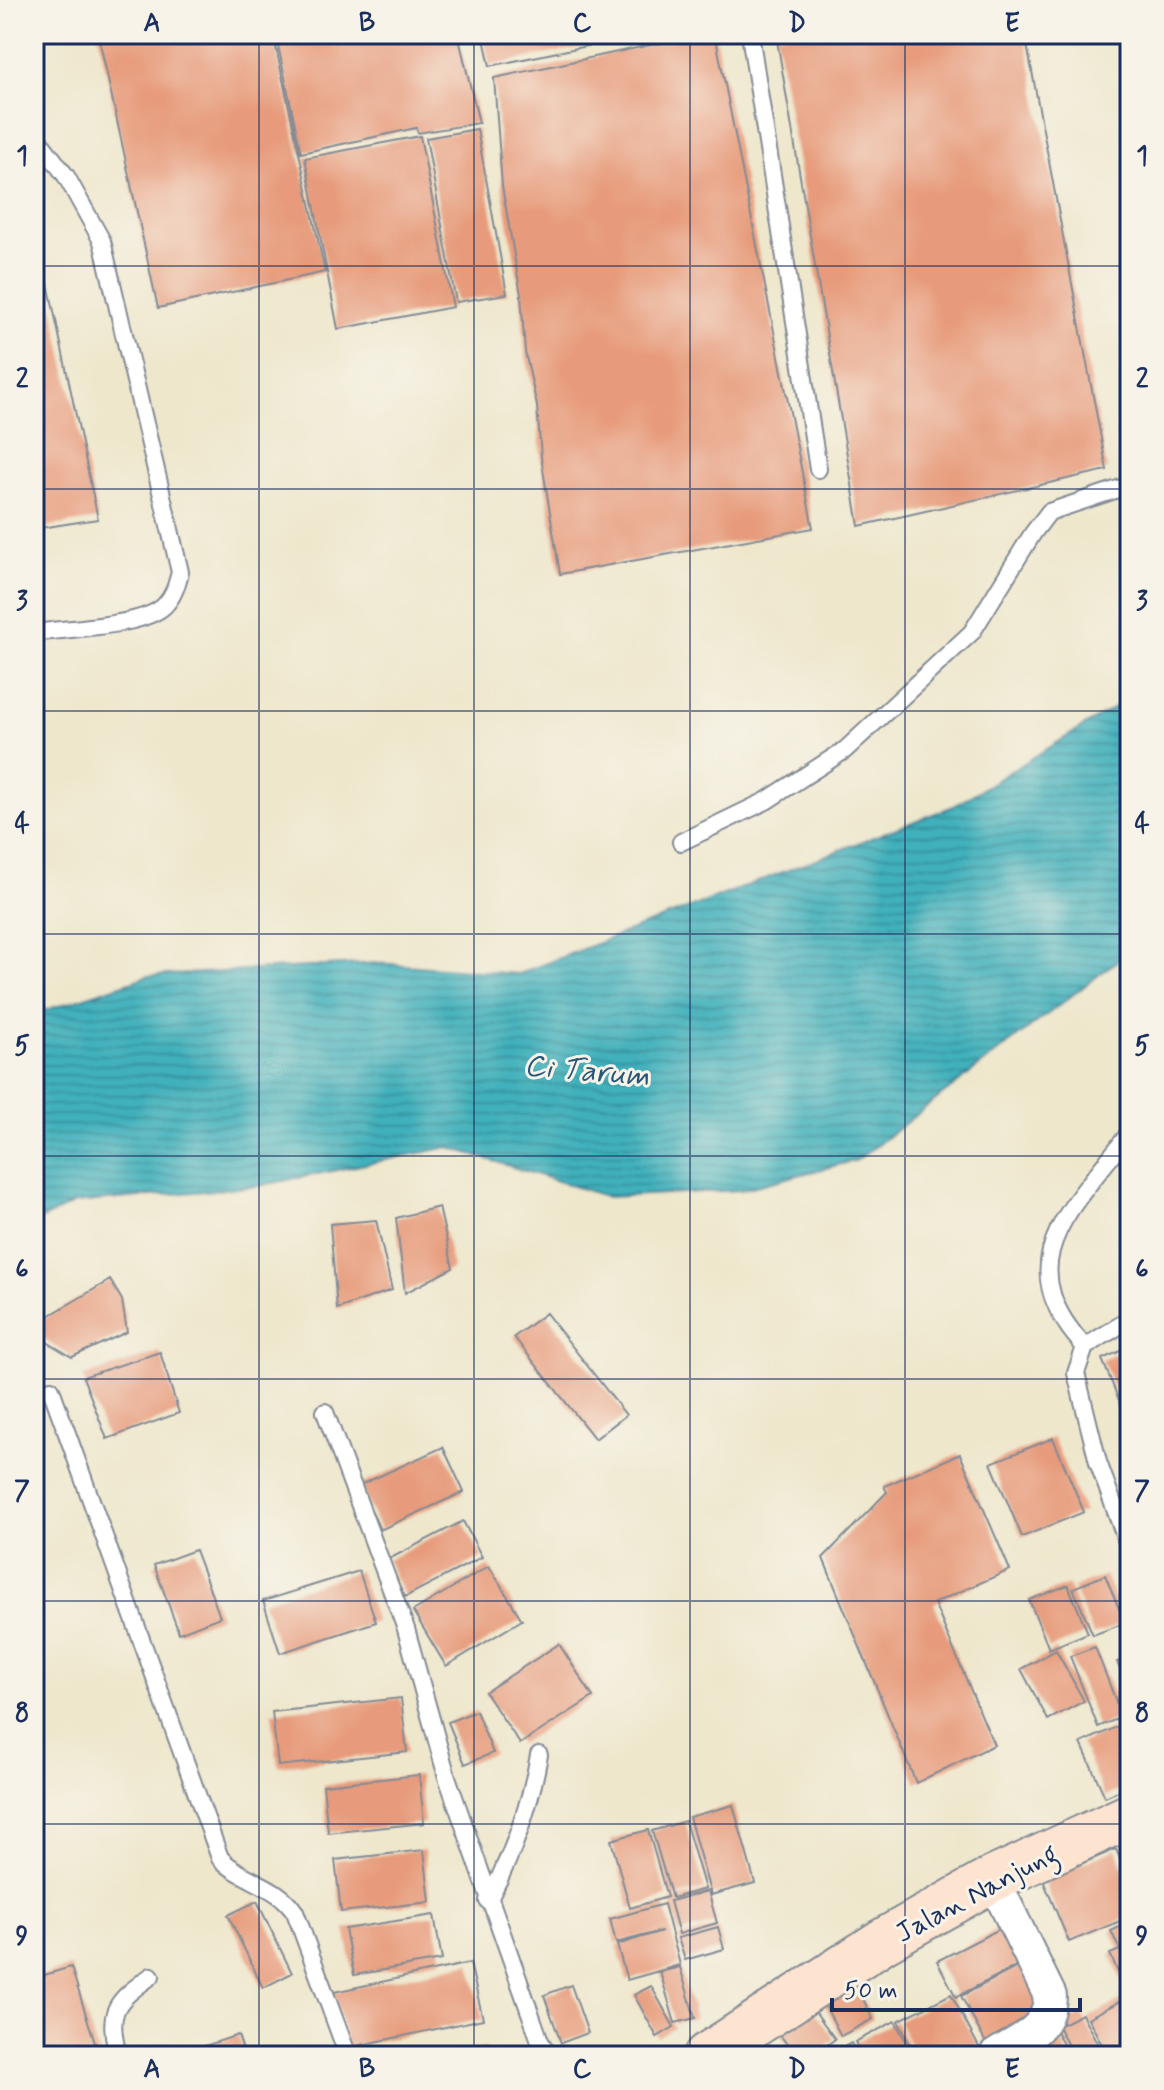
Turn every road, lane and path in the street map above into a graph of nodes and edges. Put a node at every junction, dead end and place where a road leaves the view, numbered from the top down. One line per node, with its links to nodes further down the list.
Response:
1 (750, 34): 3 (lane)
2 (34, 134): 5 (lane)
3 (818, 469)
4 (1130, 485): 6 (lane)
5 (34, 633)
6 (681, 842)
7 (1130, 1132): 9 (lane)
8 (1130, 1319): 9 (lane)
9 (1085, 1347): 12 (lane)
10 (51, 1389): 19 (lane)
11 (325, 1412): 16 (lane)
12 (1130, 1550)
13 (539, 1755): 16 (lane)
14 (1130, 1816): 15 (main road, Jalan Nanjung)
15 (993, 1879): 21 (main road, Jalan Nanjung); 22 (street)
16 (488, 1901): 20 (lane)
17 (151, 1976): 18 (lane)
18 (118, 2056)
19 (348, 2056)
20 (549, 2056)
21 (706, 2056)
22 (995, 2056)

